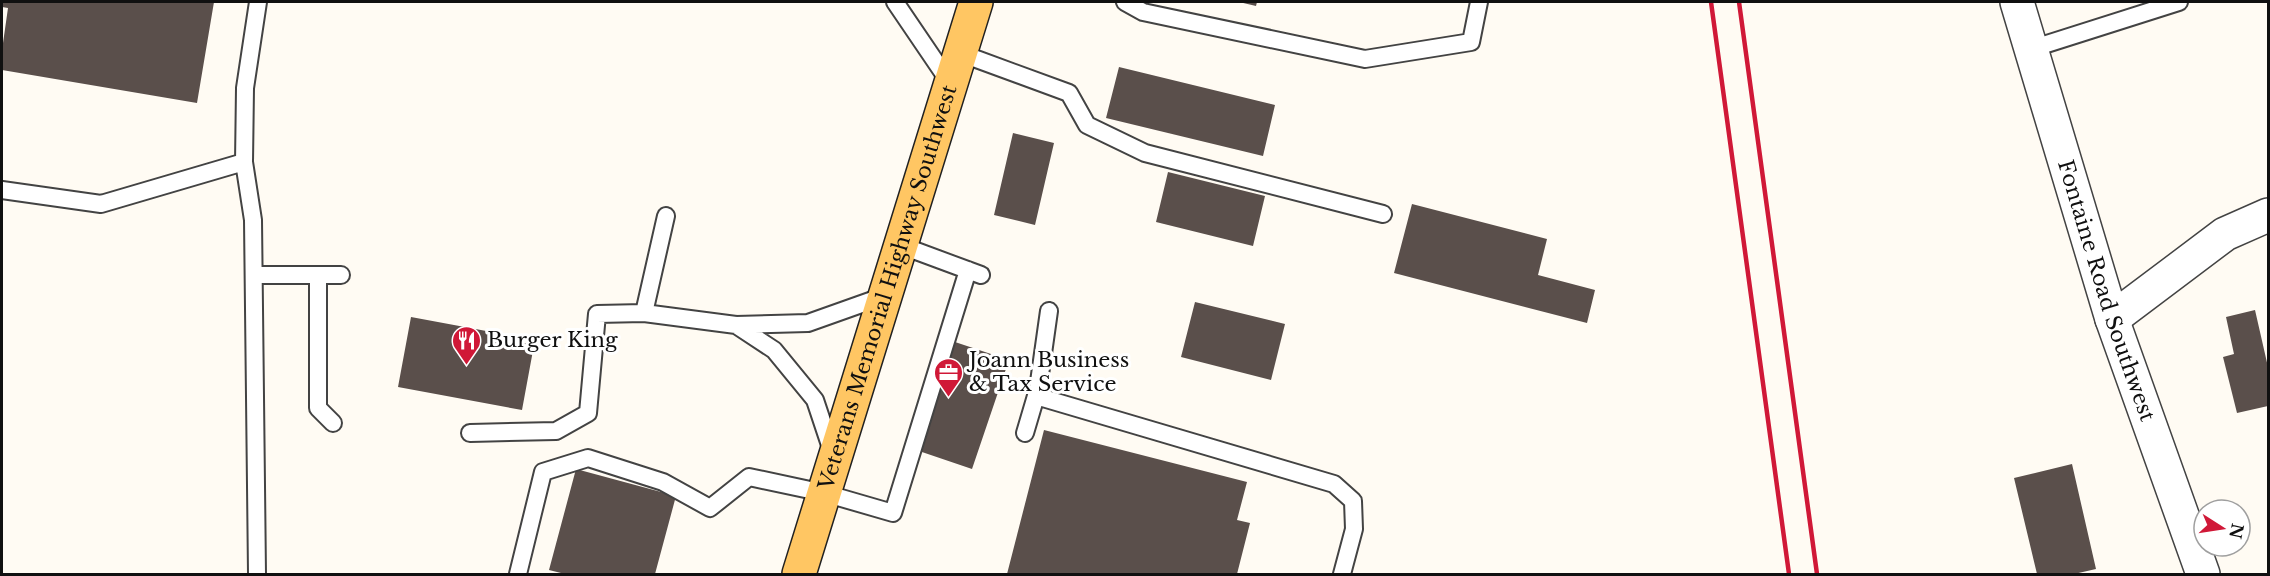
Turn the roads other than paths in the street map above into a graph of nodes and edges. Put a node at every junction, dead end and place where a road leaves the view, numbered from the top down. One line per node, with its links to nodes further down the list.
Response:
1 (258, 2): 11 (lane)
2 (895, 2): 10 (lane)
3 (976, 2): 9 (main road, Veterans Memorial Highway Southwest)
4 (1125, 2): 5 (lane)
5 (1479, 2)
6 (2017, 2): 8 (street, Fontaine Road Southwest)
7 (2179, 2): 8 (lane)
8 (2031, 49): 23 (street, Fontaine Road Southwest)
9 (960, 53): 10 (main road, Veterans Memorial Highway Southwest); 13 (lane)
10 (950, 83): 16 (main road, Veterans Memorial Highway Southwest)
11 (244, 162): 12 (lane); 17 (lane)
12 (2, 190)
13 (1383, 214)
14 (2268, 215): 23 (street)
15 (666, 216): 22 (lane)
16 (900, 245): 20 (main road, Veterans Memorial Highway Southwest); 30 (lane)
17 (255, 275): 18 (lane); 31 (lane)
18 (318, 275): 19 (lane); 26 (lane)
19 (341, 275)
20 (884, 296): 24 (lane); 29 (main road, Veterans Memorial Highway Southwest)
21 (1049, 311): 25 (lane)
22 (644, 314): 24 (lane); 27 (lane)
23 (2112, 319): 35 (street, Fontaine Road Southwest)
24 (736, 325): 29 (lane)
25 (1036, 396): 28 (lane); 34 (lane)
26 (333, 423)
27 (470, 433)
28 (1025, 433)
29 (834, 458): 30 (main road, Veterans Memorial Highway Southwest)
30 (824, 493): 32 (lane); 33 (main road, Veterans Memorial Highway Southwest)
31 (257, 574)
32 (518, 574)
33 (799, 574)
34 (1342, 574)
35 (2203, 574)

